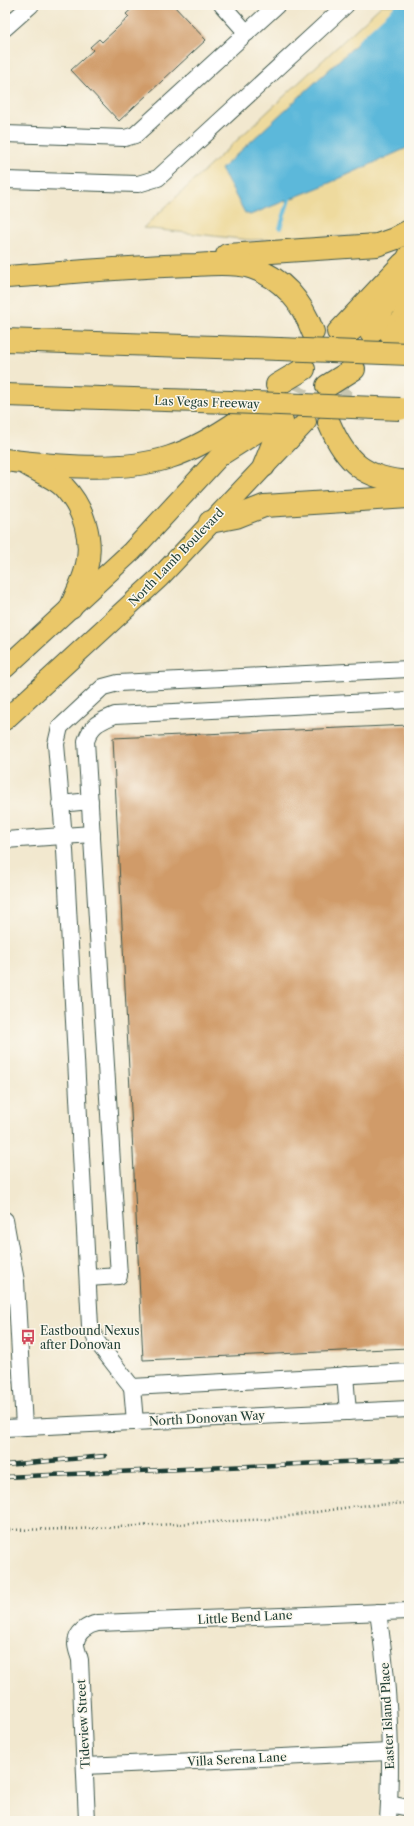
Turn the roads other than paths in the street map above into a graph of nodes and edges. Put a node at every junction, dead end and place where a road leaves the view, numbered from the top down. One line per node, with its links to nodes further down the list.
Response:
1 (31, 5): 5 (street)
2 (222, 5): 6 (street)
3 (277, 5): 6 (street)
4 (346, 5): 8 (street)
5 (5, 28)
6 (247, 33): 7 (street)
7 (5, 134)
8 (5, 180)
9 (409, 231): 11 (highway)
10 (409, 256): 14 (highway); 18 (main road)
11 (172, 265): 12 (highway); 17 (highway)
12 (5, 277)
13 (409, 293): 14 (highway)
14 (386, 304): 16 (highway); 18 (highway)
15 (409, 311): 16 (main road)
16 (391, 331)
17 (313, 332)
18 (343, 332)
19 (5, 340): 20 (highway, bridge)
20 (409, 354)
21 (5, 395): 23 (highway, Las Vegas Freeway)
22 (404, 409): 23 (highway, Las Vegas Freeway, bridge)
23 (256, 417): 26 (highway); 27 (highway); 28 (highway)
24 (306, 422): 28 (main road, North Lamb Boulevard)
25 (329, 423): 29 (highway)
26 (223, 453): 32 (main road)
27 (14, 462): 32 (highway)
28 (264, 466): 31 (main road, North Lamb Boulevard)
29 (409, 482)
30 (409, 497): 31 (highway)
31 (210, 522): 36 (main road, North Lamb Boulevard)
32 (71, 607): 33 (main road)
33 (5, 668)
34 (409, 669): 38 (street)
35 (409, 700): 37 (street)
36 (5, 720)
37 (90, 801): 38 (street); 39 (street)
38 (60, 804): 40 (street)
39 (92, 834): 40 (street); 43 (street)
40 (63, 836): 41 (street); 43 (street)
41 (5, 840)
42 (5, 1220): 50 (street)
43 (88, 1278): 46 (street)
44 (409, 1372): 45 (street)
45 (345, 1376): 46 (street); 48 (street)
46 (132, 1387): 49 (street)
47 (409, 1409): 48 (street, North Donovan Way)
48 (348, 1412): 49 (street, North Donovan Way)
49 (135, 1422): 50 (street, North Donovan Way)
50 (24, 1427): 51 (street, North Donovan Way)
51 (5, 1428)
52 (409, 1611): 53 (street, Little Bend Lane)
53 (378, 1612): 54 (street, Little Bend Lane); 55 (street, Easter Island Place)
54 (82, 1630): 56 (street, Tideview Street)
55 (389, 1752): 56 (street, Villa Serena Lane); 57 (street, Easter Island Place)
56 (85, 1766): 59 (street, Tideview Street)
57 (389, 1804): 58 (street); 60 (street, Easter Island Place)
58 (409, 1808)
59 (87, 1821)
60 (388, 1821)

